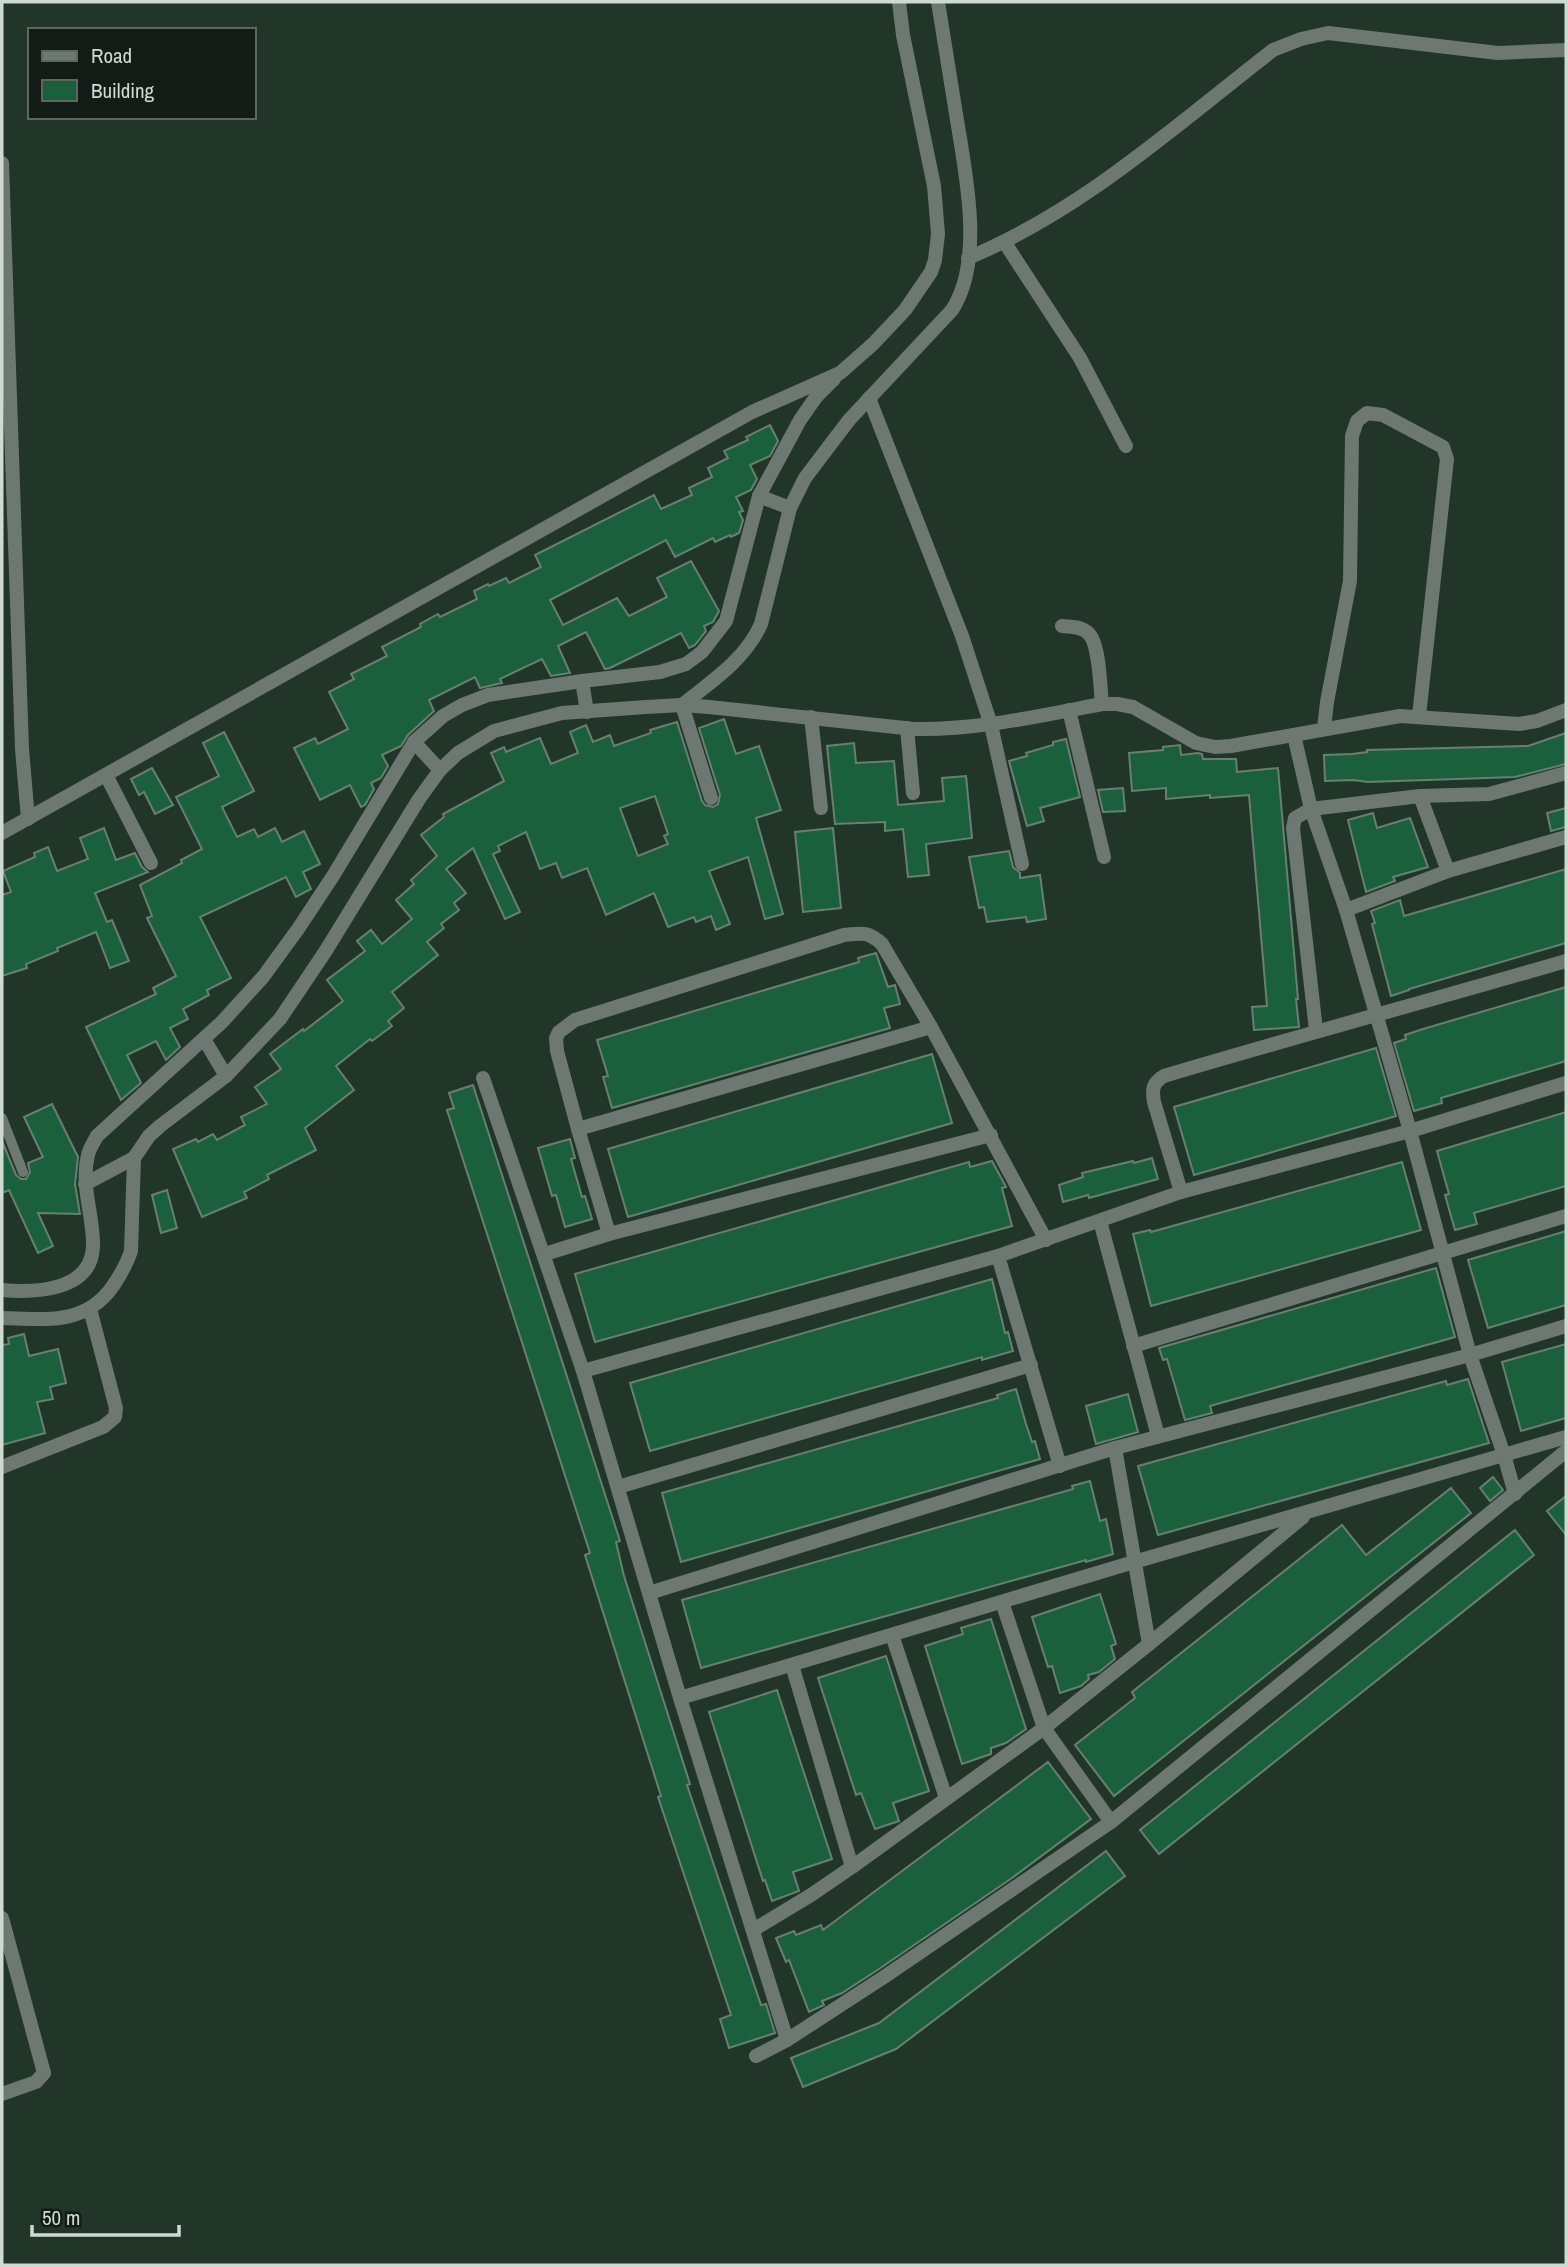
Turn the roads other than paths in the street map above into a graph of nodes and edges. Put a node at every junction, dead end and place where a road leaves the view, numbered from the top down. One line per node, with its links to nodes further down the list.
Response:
1 (899, 2): 7 (street)
2 (938, 2): 6 (street)
3 (1566, 50): 5 (street)
4 (2, 163): 34 (street)
5 (1005, 243): 6 (street); 9 (street)
6 (968, 258): 8 (street)
7 (840, 373): 10 (street); 28 (street)
8 (869, 398): 11 (street); 21 (street)
9 (1126, 446)
10 (762, 497): 11 (street); 13 (street)
11 (785, 506): 15 (street)
12 (1062, 626): 14 (street)
13 (582, 683): 16 (street); 25 (street)
14 (1102, 704): 17 (street); 24 (street)
15 (682, 705): 16 (street); 20 (street); 31 (street)
16 (586, 707): 26 (street)
17 (1069, 710): 21 (street); 37 (street)
18 (1566, 710): 19 (street)
19 (1419, 716): 23 (street); 23 (street)
20 (811, 718): 22 (street); 32 (street)
21 (991, 725): 22 (street); 39 (street)
22 (906, 728): 29 (street)
23 (1324, 728): 24 (street)
24 (1294, 735): 33 (street)
25 (417, 744): 26 (street); 46 (street)
26 (437, 765): 47 (street)
27 (1566, 774): 30 (street)
28 (106, 775): 34 (street); 38 (street)
29 (913, 793)
30 (1420, 796): 33 (street); 40 (street)
31 (711, 798)
32 (821, 808)
33 (1311, 808): 41 (street); 45 (street)
34 (29, 819): 35 (street)
35 (2, 833)
36 (1566, 837): 40 (street)
37 (1104, 857)
38 (151, 863)
39 (1022, 864)
40 (1448, 871): 41 (street)
41 (1346, 909): 43 (street)
42 (1566, 961): 43 (street)
43 (1375, 1016): 45 (street); 52 (street)
44 (932, 1027): 51 (street); 51 (street); 53 (street)
45 (1316, 1030): 57 (street)
46 (205, 1042): 47 (street); 56 (street)
47 (223, 1072): 54 (street)
48 (483, 1078): 63 (street)
49 (1566, 1083): 52 (street)
50 (2, 1118): 55 (lane)
51 (578, 1129): 60 (street)
52 (1410, 1131): 57 (street); 62 (street)
53 (991, 1135): 60 (street); 61 (street)
54 (134, 1158): 56 (street); 66 (street)
55 (23, 1172)
56 (90, 1180): 65 (street)
57 (1181, 1192): 59 (street)
58 (1566, 1216): 62 (street)
59 (1100, 1222): 61 (street); 69 (street)
60 (609, 1234): 63 (street)
61 (1046, 1240): 64 (street)
62 (1443, 1253): 69 (street); 70 (street)
63 (545, 1254): 72 (street)
64 (998, 1256): 71 (street); 72 (street)
65 (2, 1290)
66 (90, 1309): 67 (street); 79 (street)
67 (2, 1318)
68 (1566, 1326): 70 (street)
69 (1133, 1346): 73 (street)
70 (1471, 1356): 73 (street); 77 (street)
71 (1031, 1365): 78 (street); 80 (street)
72 (583, 1371): 80 (street)
73 (1158, 1436): 75 (street)
74 (1566, 1437): 77 (street)
75 (1115, 1448): 78 (street); 83 (street)
76 (1566, 1451): 81 (street)
77 (1504, 1455): 81 (street); 82 (street)
78 (1060, 1466): 84 (street)
79 (2, 1467)
80 (618, 1487): 84 (street)
81 (1515, 1494): 92 (street)
82 (1307, 1514): 83 (street); 87 (street)
83 (1134, 1562): 85 (street); 87 (street)
84 (649, 1594): 89 (street)
85 (1002, 1602): 86 (street); 90 (street)
86 (892, 1635): 88 (street); 91 (street)
87 (1149, 1644): 90 (street)
88 (792, 1665): 89 (street); 93 (street)
89 (680, 1698): 95 (street)
90 (1044, 1728): 91 (street); 92 (street)
91 (946, 1798): 93 (street)
92 (1111, 1822): 96 (street)
93 (852, 1867): 95 (street)
94 (2, 1918): 98 (street)
95 (753, 1930): 96 (street)
96 (787, 2039): 97 (street)
97 (756, 2056)
98 (2, 2094)

